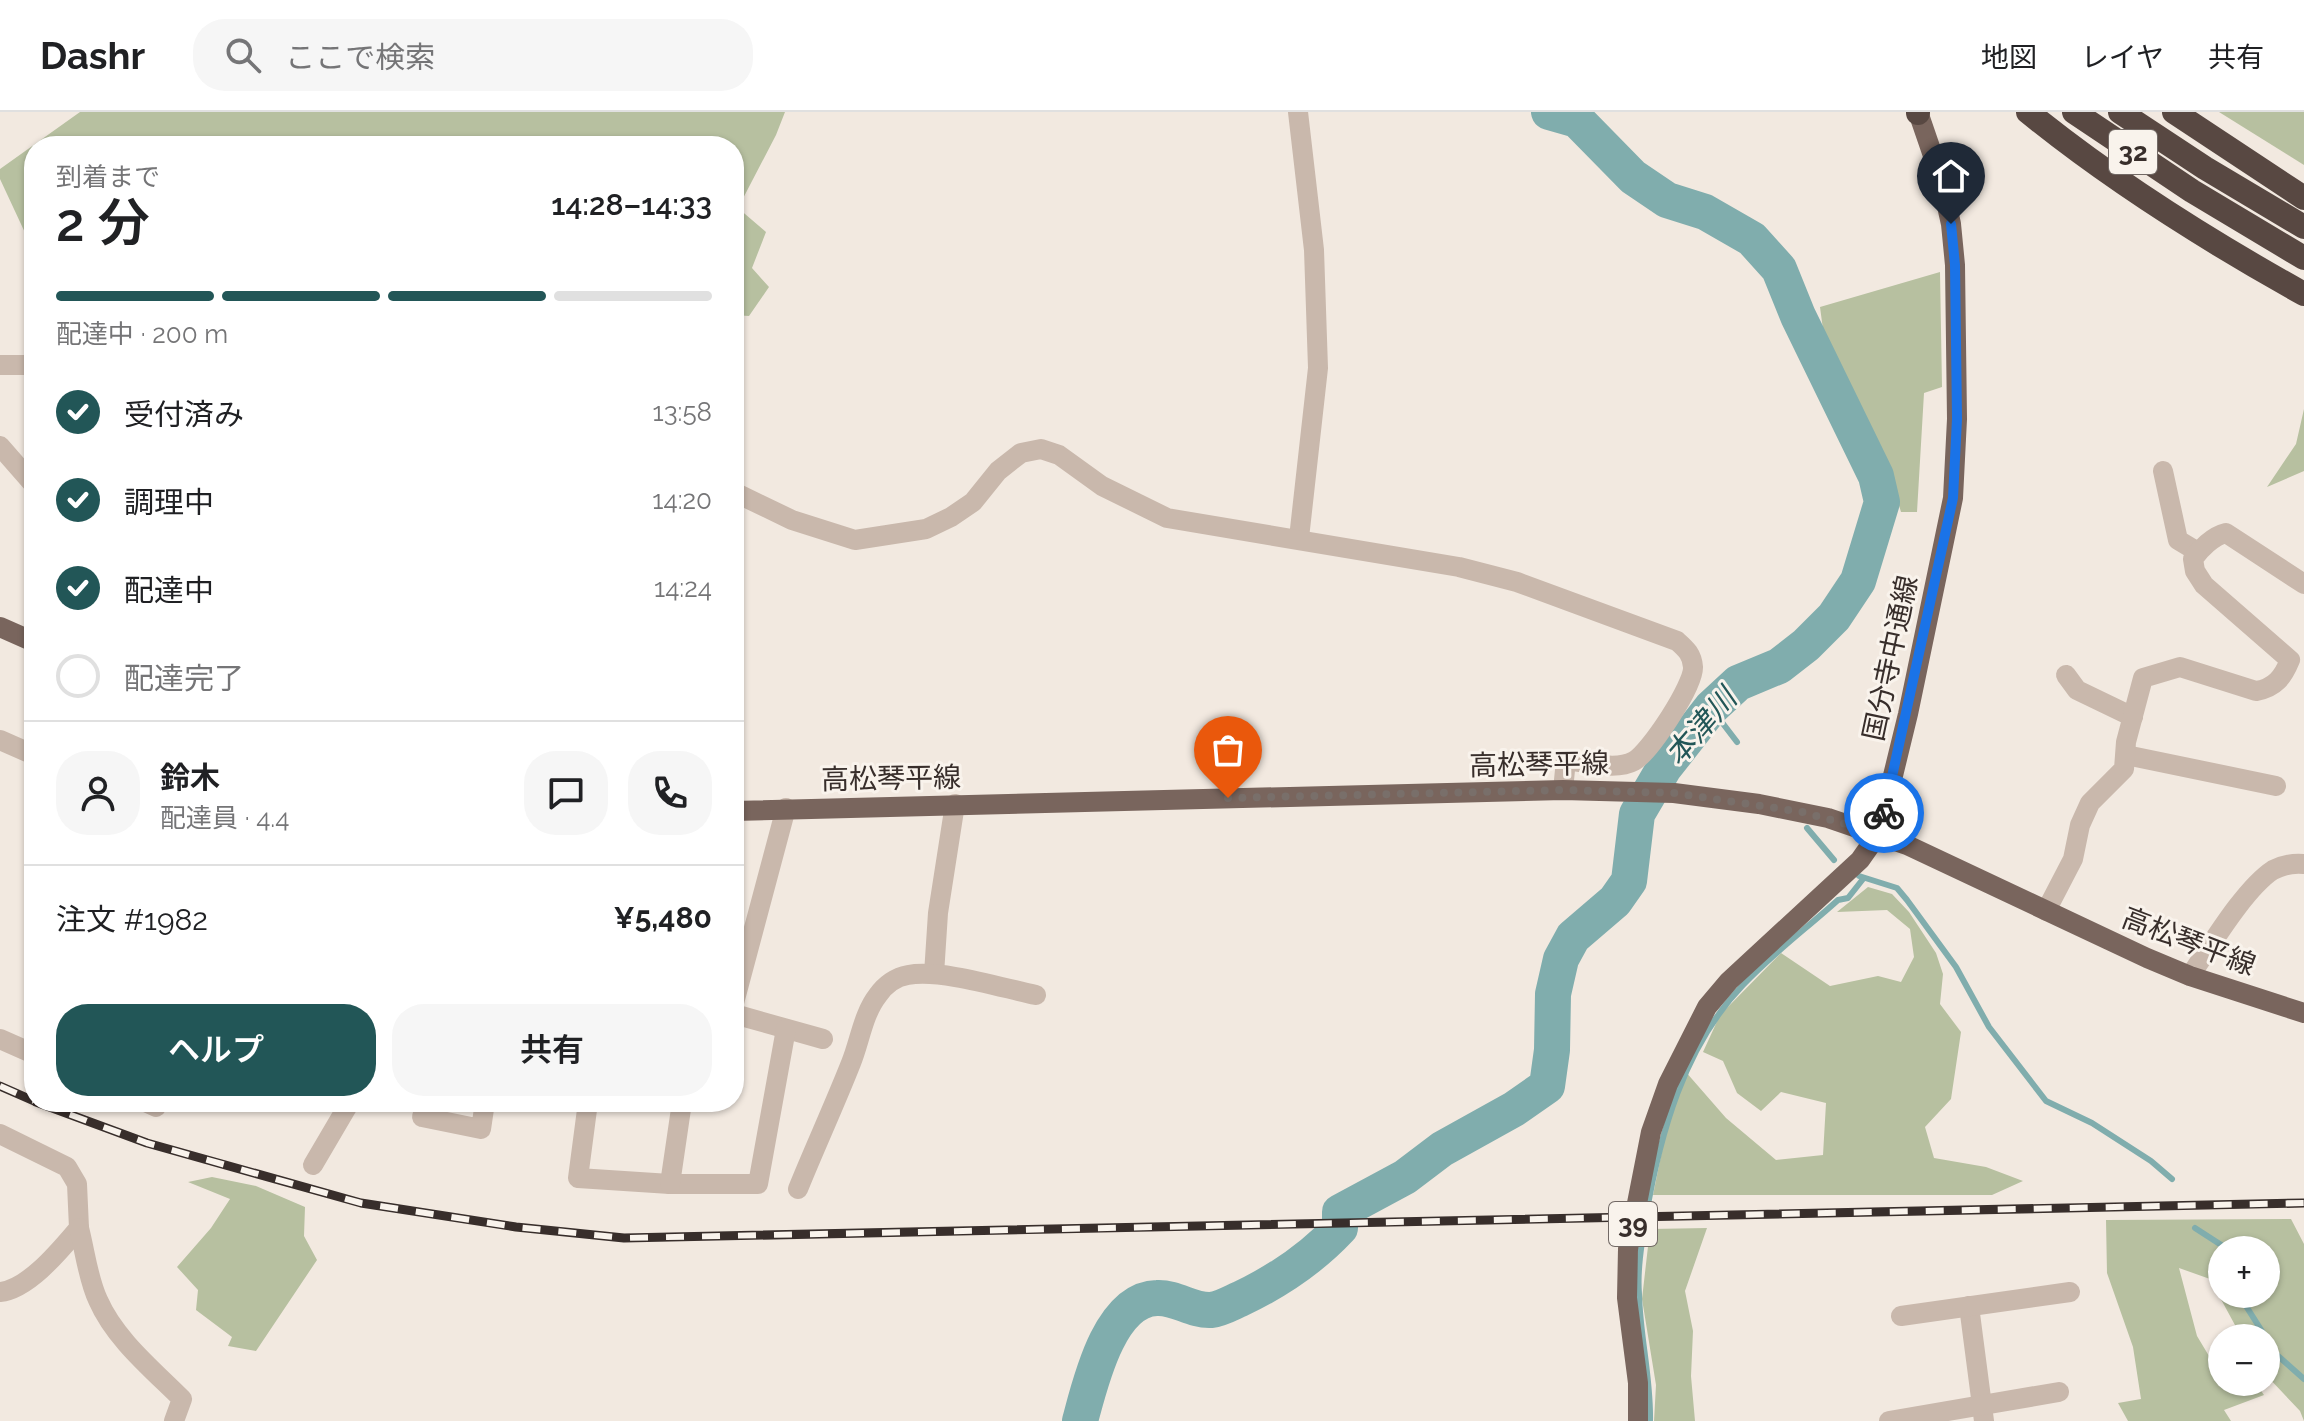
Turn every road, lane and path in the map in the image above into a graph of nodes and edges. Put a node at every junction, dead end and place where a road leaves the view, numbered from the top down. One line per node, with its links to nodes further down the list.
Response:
1 (1298, 112): 17 (street)
2 (1918, 112): 32 (main road, 国分寺中通線 / 39)
3 (2028, 112): 10 (highway)
4 (2074, 112): 9 (highway, 32)
5 (2120, 112): 8 (highway, 32)
6 (2174, 112): 7 (highway)
7 (2304, 198)
8 (2304, 227)
9 (2304, 258)
10 (2304, 294)
11 (0, 365): 12 (street)
12 (24, 365)
13 (0, 446): 15 (street)
14 (2163, 471): 18 (street)
15 (24, 474)
16 (744, 497): 17 (street)
17 (1299, 538): 28 (street)
18 (2198, 552): 19 (street); 23 (street)
19 (2304, 584)
20 (0, 627): 21 (main road)
21 (24, 638)
22 (2066, 675): 23 (street)
23 (2133, 717): 26 (street)
24 (0, 740): 25 (street)
25 (24, 751)
26 (2126, 755): 27 (street); 34 (street)
27 (2276, 786)
28 (1563, 790): 29 (main road, 高松琴平線); 32 (main road, 高松琴平線)
29 (955, 804): 30 (main road, 高松琴平線); 36 (street)
30 (786, 808): 31 (main road, 高松琴平線); 35 (street)
31 (744, 810)
32 (1879, 833): 34 (main road, 高松琴平線); 62 (main road, 国分寺中通線 / 39)
33 (2304, 864): 37 (street)
34 (2046, 911): 37 (main road, 高松琴平線)
35 (744, 962)
36 (934, 974): 38 (street); 53 (street)
37 (2190, 976): 39 (main road, 高松琴平線)
38 (1036, 995)
39 (2304, 1013)
40 (744, 1017): 41 (street)
41 (786, 1029): 43 (street); 52 (street)
42 (0, 1039): 44 (street)
43 (823, 1039)
44 (24, 1050)
45 (344, 1112): 51 (street)
46 (423, 1112): 47 (street)
47 (484, 1112)
48 (587, 1112): 52 (street)
49 (681, 1112): 52 (street)
50 (0, 1134): 54 (street)
51 (313, 1165)
52 (670, 1184)
53 (798, 1189)
54 (79, 1228): 55 (street); 61 (street)
55 (0, 1292)
56 (2070, 1292): 57 (street)
57 (1969, 1306): 58 (street); 60 (street)
58 (1901, 1316)
59 (2059, 1392): 60 (street)
60 (1983, 1413): 63 (street)
61 (174, 1421)
62 (1638, 1421)
63 (1889, 1421)

